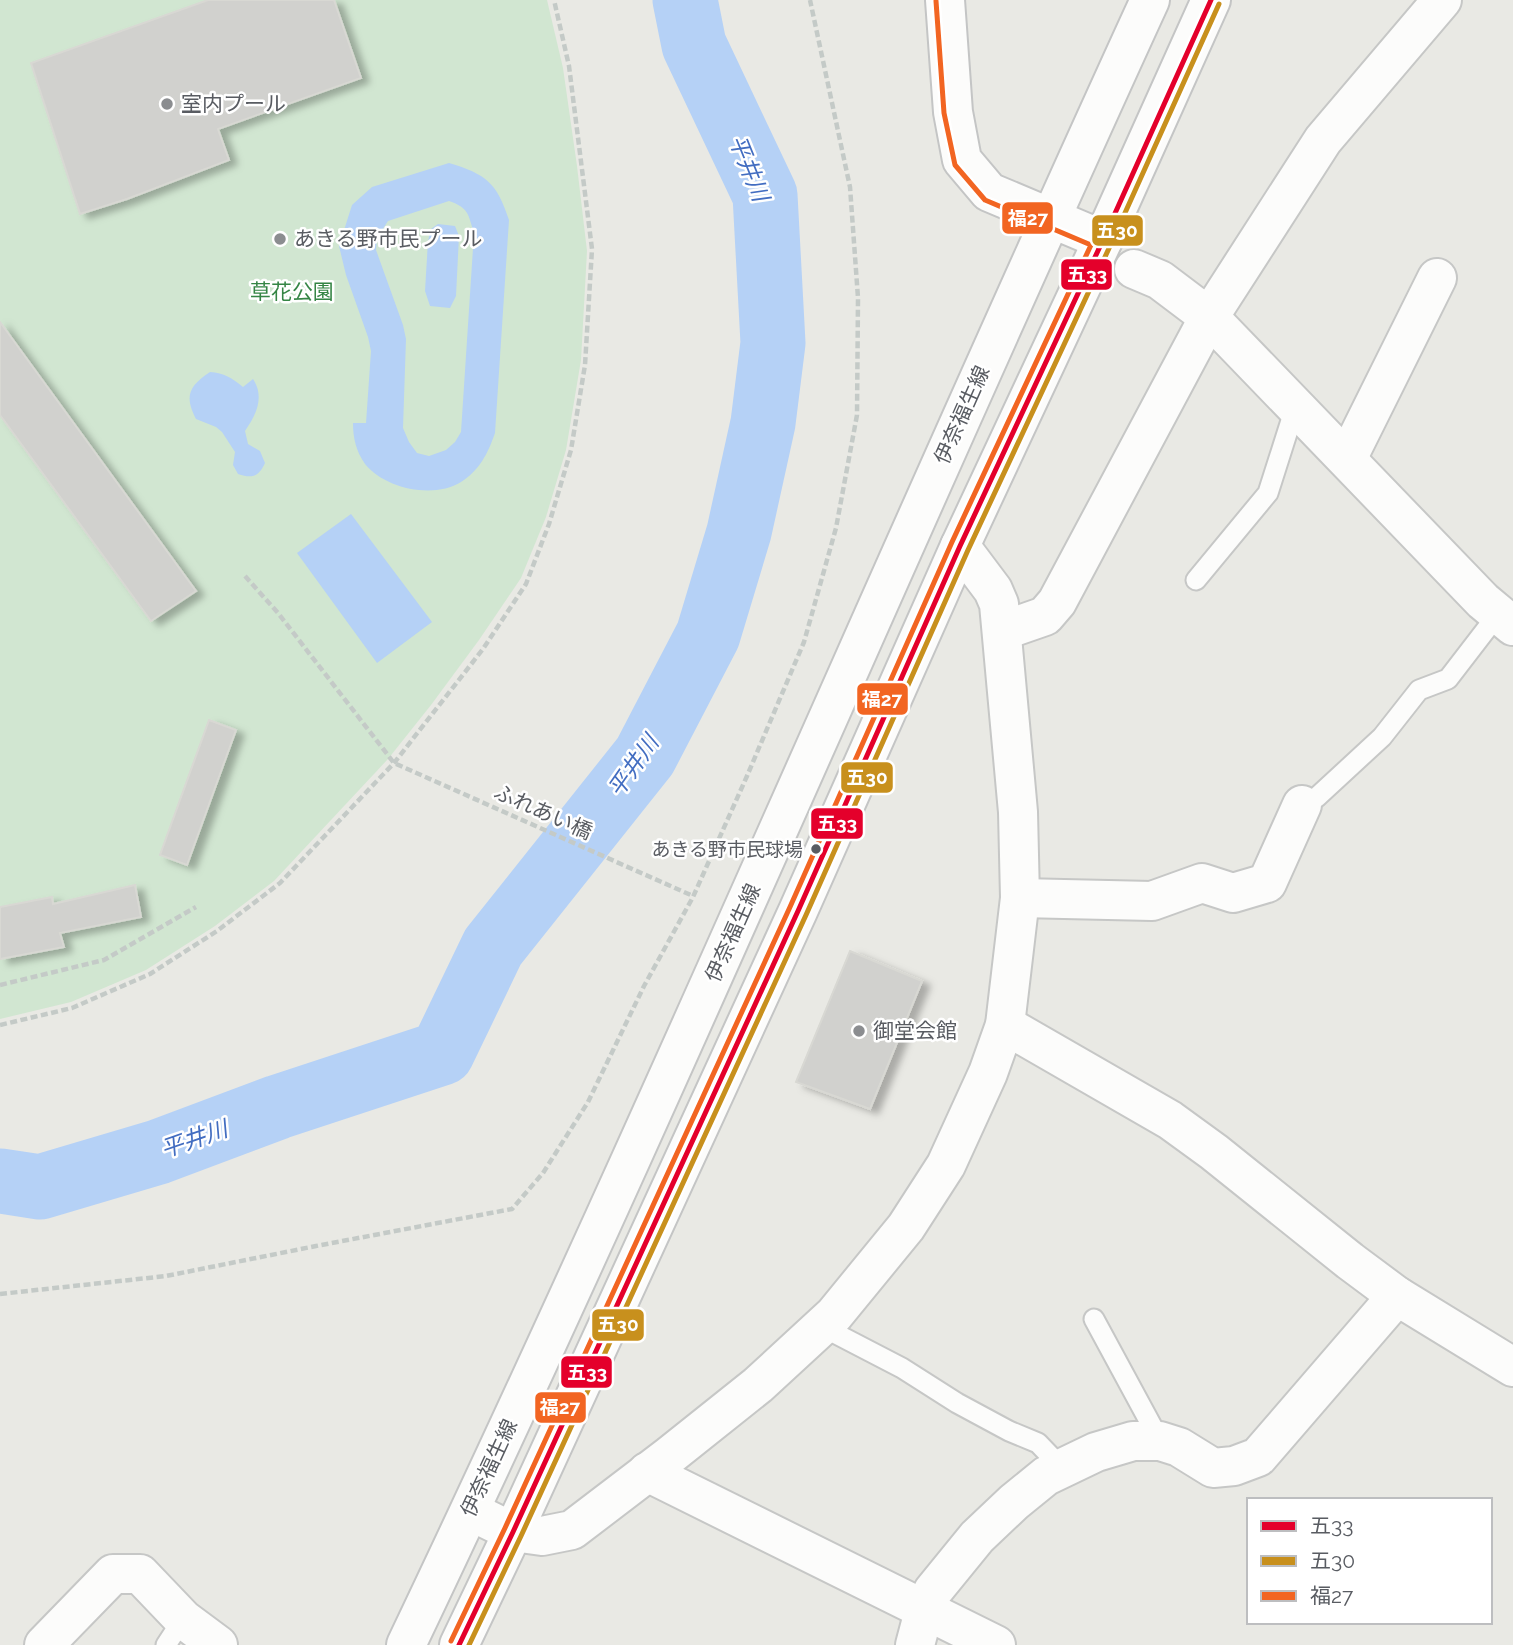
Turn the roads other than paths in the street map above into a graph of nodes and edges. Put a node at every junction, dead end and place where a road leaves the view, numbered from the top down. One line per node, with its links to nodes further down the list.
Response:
1 (945, 0): 5 (street)
2 (1150, 0): 5 (street, 伊奈福生線)
3 (1211, 0): 6 (street)
4 (1442, 0): 9 (street)
5 (1050, 217): 6 (street); 26 (street, 伊奈福生線)
6 (1103, 240): 12 (street)
7 (1134, 269): 9 (street)
8 (1437, 278): 11 (street)
9 (1209, 317): 10 (street); 15 (street)
10 (1296, 405): 11 (street); 13 (lane)
11 (1347, 458): 14 (street)
12 (960, 546): 15 (street); 27 (street)
13 (1196, 580)
14 (1508, 611): 16 (lane)
15 (1002, 631): 17 (street)
16 (1302, 805): 17 (street)
17 (1020, 898): 18 (street)
18 (1004, 1025): 19 (street); 21 (street)
19 (1397, 1296): 22 (street); 23 (street)
20 (1094, 1319): 23 (lane)
21 (821, 1326): 24 (lane); 25 (street)
22 (1513, 1367)
23 (1160, 1441): 24 (street)
24 (1062, 1468): 28 (street)
25 (648, 1472): 27 (street); 28 (street)
26 (470, 1511): 27 (street); 32 (street, 伊奈福生線)
27 (513, 1532): 33 (street)
28 (919, 1628): 34 (street)
29 (174, 1632): 30 (street); 31 (street)
30 (44, 1645)
31 (218, 1645)
32 (406, 1645)
33 (459, 1645)
34 (996, 1645)

